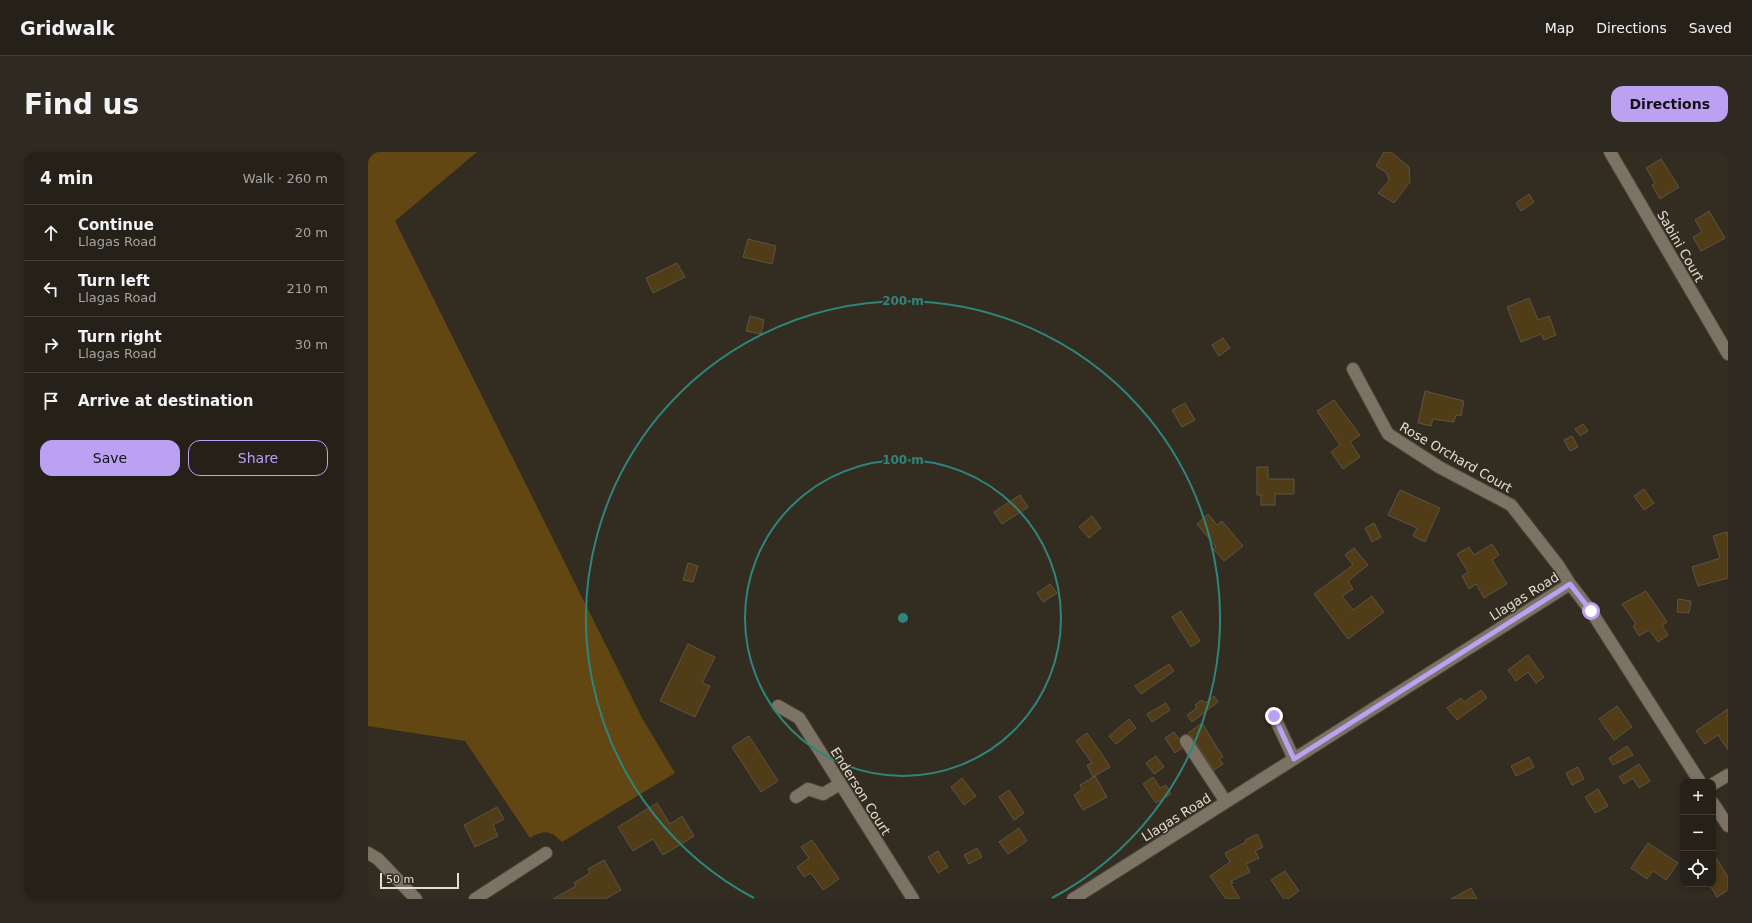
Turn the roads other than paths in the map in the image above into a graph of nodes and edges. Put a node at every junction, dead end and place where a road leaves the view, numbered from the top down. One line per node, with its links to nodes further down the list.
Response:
1 (1610, 152): 2 (street, Sabini Court)
2 (1728, 354)
3 (1353, 369): 4 (street, Rose Orchard Court)
4 (1570, 584): 8 (street, Llagas Road); 10 (street, Llagas Road)
5 (778, 706): 12 (street, Enderson Court)
6 (1274, 716): 8 (street)
7 (1186, 741): 14 (street)
8 (1294, 759): 14 (street, Llagas Road)
9 (1728, 774): 11 (street)
10 (1698, 779)
11 (1716, 782)
12 (840, 784): 13 (street); 21 (street, Enderson Court)
13 (796, 797)
14 (1226, 802): 22 (street, Llagas Road)
15 (1716, 808): 16 (street)
16 (1728, 826)
17 (546, 852): 20 (street)
18 (368, 854): 19 (street)
19 (416, 899)
20 (475, 899)
21 (913, 899)
22 (1073, 899)

